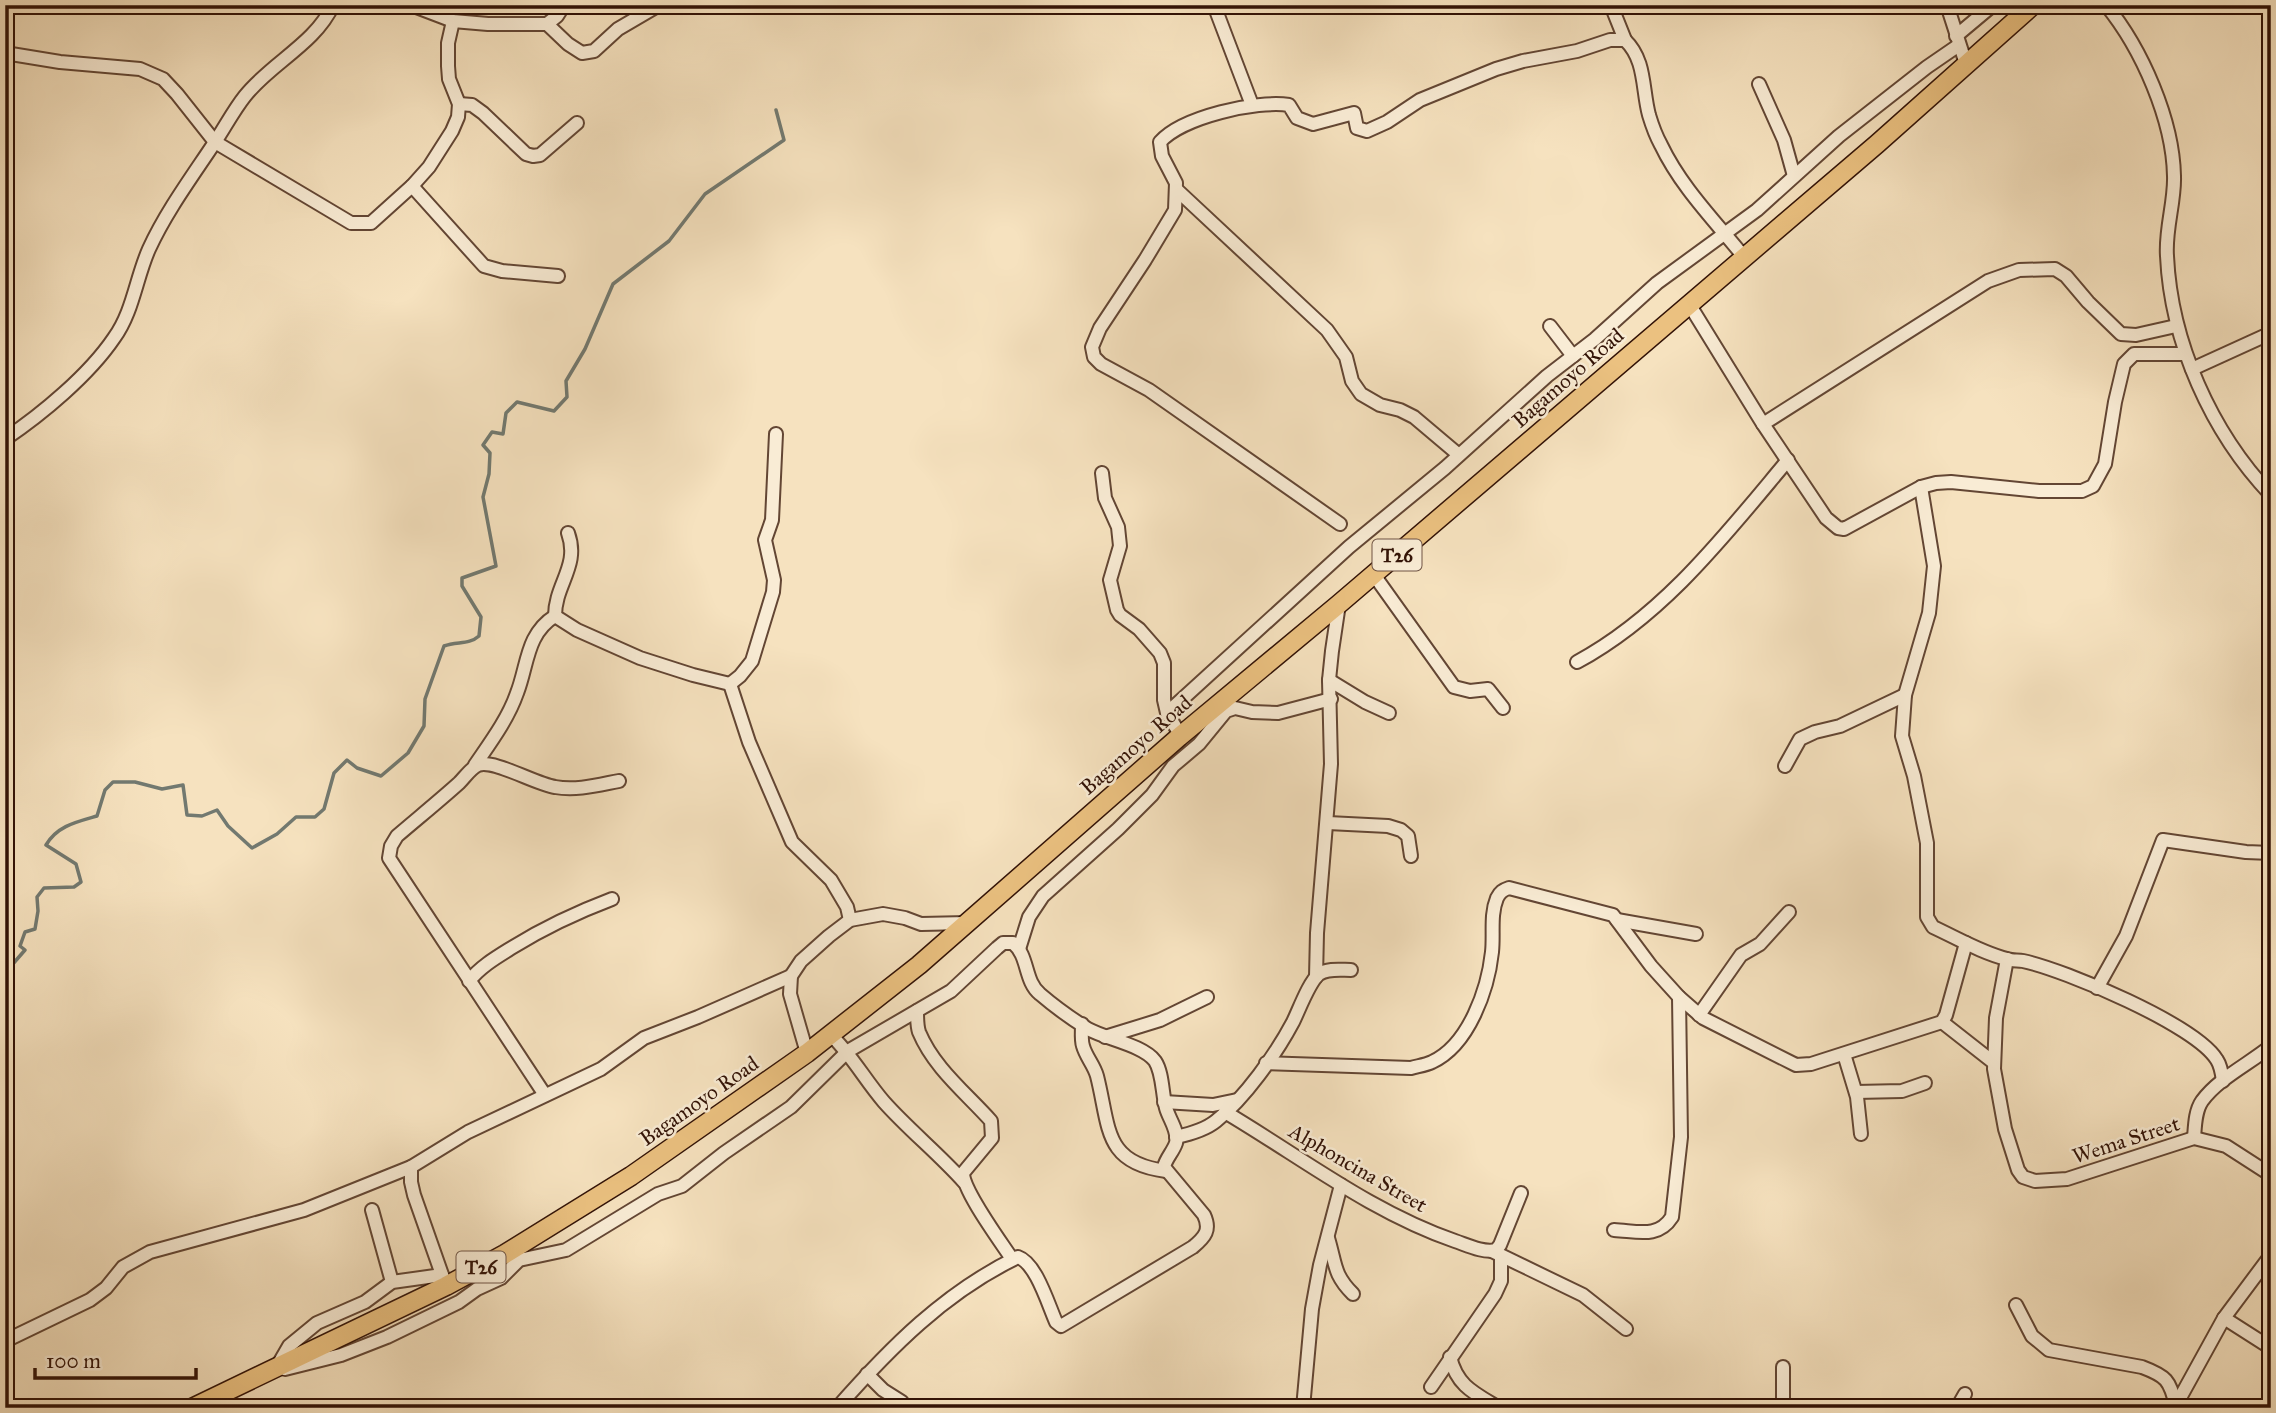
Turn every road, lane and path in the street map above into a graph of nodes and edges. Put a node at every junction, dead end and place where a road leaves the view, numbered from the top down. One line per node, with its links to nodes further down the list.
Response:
1 (334, 5): 21 (street)
2 (411, 5): 11 (street)
3 (564, 5): 12 (street)
4 (659, 5): 12 (street)
5 (1214, 5): 19 (street)
6 (1611, 5): 13 (street)
7 (1947, 5): 14 (street)
8 (1993, 5): 14 (street)
9 (2032, 5): 16 (highway, Bagamoyo Road / T26)
10 (2106, 5): 30 (street)
11 (453, 21): 12 (street); 18 (street)
12 (547, 24)
13 (1625, 40): 19 (street); 25 (street)
14 (1958, 40): 16 (street); 22 (street)
15 (5, 53): 21 (street)
16 (1966, 64): 26 (highway, Bagamoyo Road / T26)
17 (1759, 84): 22 (street)
18 (459, 104): 20 (street); 23 (street)
19 (1252, 104): 24 (street)
20 (577, 122)
21 (215, 142): 23 (street); 38 (street)
22 (1794, 176): 25 (street)
23 (412, 186): 27 (street)
24 (1177, 190): 39 (street); 44 (street)
25 (1725, 234): 26 (street); 33 (street)
26 (1744, 257): 28 (highway, Bagamoyo Road / T26)
27 (558, 276)
28 (1689, 303): 36 (street); 47 (highway, Bagamoyo Road / T26)
29 (1550, 326): 33 (street)
30 (2176, 326): 32 (street); 36 (street)
31 (2271, 333): 34 (street)
32 (2185, 354): 34 (street); 42 (street)
33 (1573, 356): 39 (street)
34 (2192, 369): 43 (street)
35 (1198, 416): 44 (street)
36 (1763, 424): 40 (street)
37 (776, 434): 52 (street)
38 (5, 439)
39 (1459, 455): 46 (street)
40 (1788, 460): 42 (street); 50 (street)
41 (1102, 473): 56 (street)
42 (1921, 487): 53 (street)
43 (2271, 495)
44 (1340, 524): 46 (street)
45 (568, 533): 49 (street)
46 (1358, 540): 56 (street)
47 (1374, 575): 48 (highway, Bagamoyo Road / T26); 55 (street)
48 (1339, 604): 51 (street); 58 (highway, Bagamoyo Road / T26)
49 (555, 616): 52 (street); 59 (street)
50 (1577, 662)
51 (1329, 681): 54 (street); 57 (street)
52 (730, 684): 67 (street)
53 (1905, 695): 60 (street); 71 (street)
54 (1331, 699): 62 (street); 72 (street)
55 (1503, 708)
56 (1167, 713): 58 (street)
57 (1389, 713)
58 (1181, 736): 69 (highway, Bagamoyo Road / T26)
59 (475, 765): 61 (street); 77 (street)
60 (1785, 766)
61 (619, 781)
62 (1328, 823): 64 (street); 76 (street)
63 (2271, 853): 78 (street)
64 (1411, 856)
65 (612, 899): 77 (street)
66 (1789, 912): 82 (street)
67 (850, 920): 69 (street); 75 (street)
68 (1617, 920): 70 (street); 80 (street); 92 (street)
69 (968, 923): 85 (highway, Bagamoyo Road / T26)
70 (1696, 934)
71 (1966, 943): 73 (street); 83 (street)
72 (1019, 949): 81 (street); 84 (street)
73 (2007, 959): 78 (street); 91 (street, Wema Street)
74 (1351, 970): 76 (street)
75 (791, 976): 89 (street); 96 (street)
76 (1316, 977): 92 (street)
77 (469, 981): 96 (street)
78 (2097, 988): 93 (street)
79 (1207, 997): 86 (street)
80 (1679, 997): 82 (street); 110 (street)
81 (917, 1011): 88 (street); 106 (street)
82 (1699, 1015): 90 (street)
83 (1942, 1022): 90 (street); 91 (street)
84 (1082, 1024): 86 (street); 104 (street)
85 (830, 1034): 88 (street); 89 (highway, Bagamoyo Road / T26)
86 (1105, 1037): 98 (street)
87 (2271, 1046): 93 (street)
88 (848, 1051): 106 (street); 126 (street)
89 (807, 1053): 115 (highway, Bagamoyo Road / T26)
90 (1844, 1054): 95 (street)
91 (1993, 1062): 102 (street, Wema Street)
92 (1266, 1063): 97 (street)
93 (2223, 1081): 102 (street)
94 (1924, 1083): 95 (street)
95 (1856, 1092): 100 (street)
96 (545, 1095): 103 (street)
97 (1238, 1100): 98 (street); 99 (street)
98 (1164, 1102): 101 (street)
99 (1225, 1112): 101 (street); 107 (street, Alphoncina Street)
100 (1861, 1134)
101 (1176, 1137): 104 (street)
102 (2194, 1138): 105 (street, Wema Street)
103 (411, 1167): 115 (street); 121 (street)
104 (1166, 1171): 114 (street)
105 (2271, 1175)
106 (964, 1182): 114 (street)
107 (1341, 1185): 111 (street); 112 (street, Alphoncina Street)
108 (1521, 1193): 112 (street)
109 (372, 1210): 116 (street)
110 (1614, 1230)
111 (1327, 1238): 117 (street); 134 (street)
112 (1496, 1254): 120 (street, Alphoncina Street); 123 (street)
113 (2271, 1255): 119 (street)
114 (1012, 1259): 127 (street)
115 (444, 1280): 116 (street); 124 (highway, Bagamoyo Road / T26)
116 (393, 1282): 124 (street)
117 (1353, 1294)
118 (2016, 1305): 131 (street)
119 (2224, 1318): 122 (street); 131 (street)
120 (1626, 1329)
121 (5, 1341)
122 (2271, 1348)
123 (1450, 1357): 128 (street); 135 (street)
124 (278, 1366): 126 (highway, Bagamoyo Road / T26)
125 (1783, 1367): 136 (street)
126 (261, 1374): 132 (highway, Bagamoyo Road / T26)
127 (867, 1374): 130 (street); 133 (street)
128 (1431, 1387)
129 (1965, 1394): 137 (street)
130 (902, 1402)
131 (2175, 1407)
132 (192, 1408)
133 (837, 1408)
134 (1303, 1408)
135 (1499, 1408)
136 (1783, 1408)
137 (1957, 1408)

